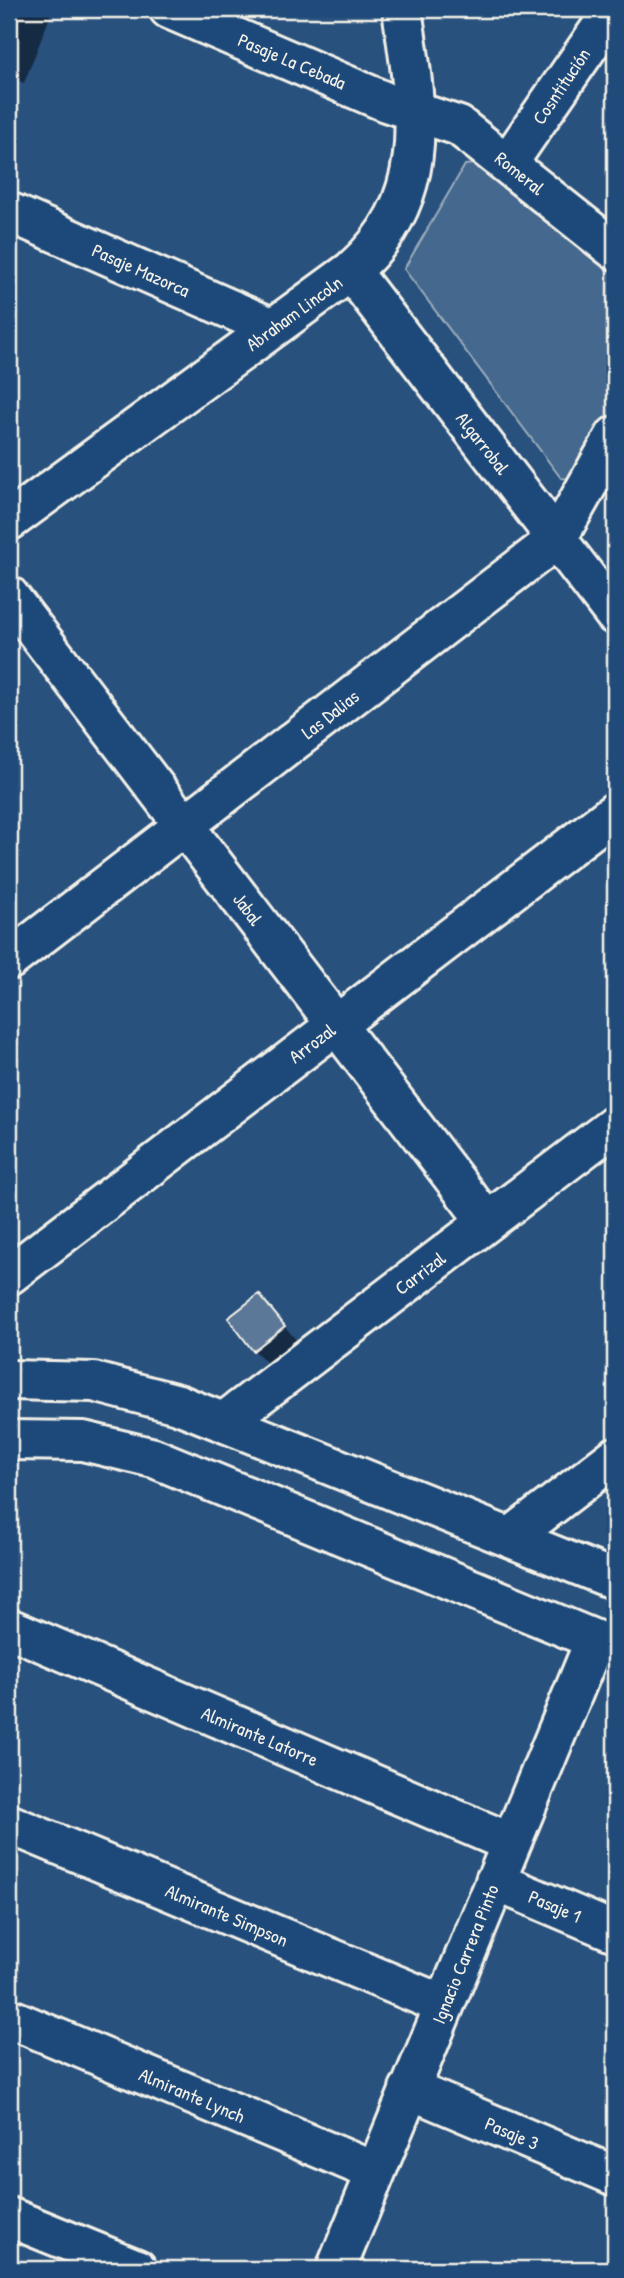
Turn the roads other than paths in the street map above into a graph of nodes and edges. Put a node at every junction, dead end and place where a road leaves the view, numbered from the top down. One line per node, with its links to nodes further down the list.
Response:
1 (169, 9): 4 (street, Pasaje La Cebada)
2 (402, 9): 4 (street, Abraham Lincoln)
3 (614, 9): 5 (street, Cosntitución)
4 (416, 109): 5 (street, Romeral); 8 (street, Abraham Lincoln)
5 (508, 163): 7 (street, Romeral)
6 (9, 212): 9 (street, Pasaje Mazorca)
7 (615, 250)
8 (351, 271): 9 (street, Abraham Lincoln); 12 (street, Algarrobal)
9 (273, 328): 11 (street, Abraham Lincoln)
10 (615, 436): 12 (street, Las Dalias)
11 (9, 521)
12 (557, 539): 14 (street, Algarrobal); 16 (street, Las Dalias)
13 (9, 596): 16 (street, Jabal)
14 (615, 615)
15 (615, 812): 18 (street, Arrozal)
16 (184, 826): 17 (street, Las Dalias); 18 (street, Jabal)
17 (9, 960)
18 (336, 1025): 20 (street, Jabal); 21 (street, Arrozal)
19 (615, 1125): 20 (street, Carrizal)
20 (487, 1222): 23 (street, Carrizal)
21 (9, 1275)
22 (9, 1380): 23 (street)
23 (224, 1422): 26 (street)
24 (9, 1440): 29 (street)
25 (615, 1457): 26 (street)
26 (511, 1537): 27 (street)
27 (615, 1580)
28 (9, 1628): 31 (street, Almirante Latorre)
29 (605, 1644): 31 (street, Ignacio Carrera Pinto)
30 (9, 1824): 34 (street, Almirante Simpson)
31 (511, 1843): 32 (street, Ignacio Carrera Pinto)
32 (495, 1881): 33 (street, Pasaje 1); 34 (street, Ignacio Carrera Pinto)
33 (615, 1932)
34 (444, 2005): 36 (street, Ignacio Carrera Pinto)
35 (9, 2018): 37 (street, Almirante Lynch)
36 (409, 2089): 37 (street, Ignacio Carrera Pinto); 38 (street, Pasaje 3)
37 (376, 2172): 41 (street, Ignacio Carrera Pinto)
38 (615, 2176)
39 (9, 2217): 40 (street)
40 (123, 2267)
41 (335, 2269)

